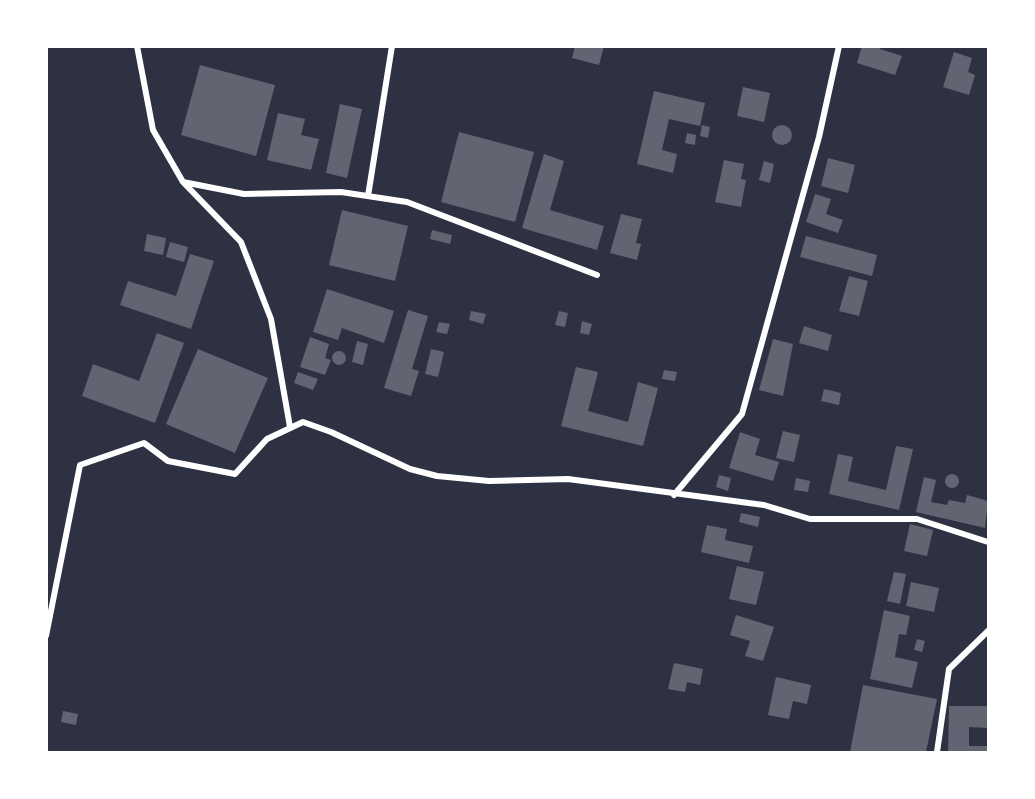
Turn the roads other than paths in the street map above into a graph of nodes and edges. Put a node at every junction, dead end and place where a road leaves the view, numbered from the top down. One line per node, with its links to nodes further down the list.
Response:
1 (137, 46): 4 (street)
2 (392, 46): 5 (street)
3 (839, 46): 8 (street)
4 (183, 182): 5 (street); 7 (street)
5 (368, 196): 6 (street)
6 (597, 275)
7 (290, 427): 8 (street); 11 (street)
8 (674, 495): 9 (street)
9 (988, 543)
10 (988, 631): 12 (street)
11 (46, 636)
12 (937, 753)

